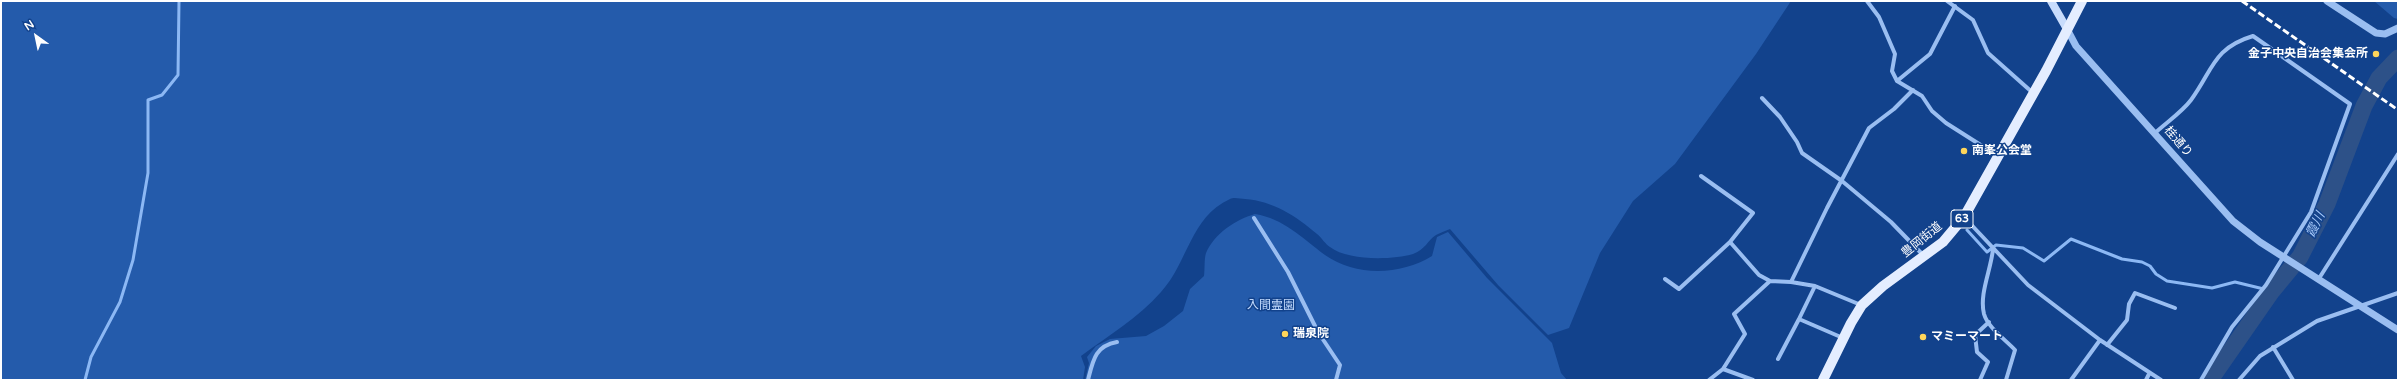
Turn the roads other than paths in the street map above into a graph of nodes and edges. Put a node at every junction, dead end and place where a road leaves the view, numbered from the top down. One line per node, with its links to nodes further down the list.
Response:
1 (1867, 1): 9 (street)
2 (1948, 1): 6 (street)
3 (2051, 1): 8 (main road)
4 (2082, 1): 8 (main road, 豊岡街道 / 63)
5 (2327, 1): 7 (street)
6 (1955, 6): 9 (street); 11 (street)
7 (2398, 28)
8 (2067, 29): 11 (main road, 豊岡街道 / 63); 13 (street, 桂通り)
9 (1897, 81): 10 (street)
10 (1913, 90): 15 (street); 17 (street)
11 (2034, 93): 15 (main road, 豊岡街道 / 63)
12 (1762, 98): 17 (street)
13 (2155, 133): 23 (street, 桂通り); 23 (street)
14 (2398, 154): 25 (street)
15 (1998, 157): 18 (main road, 豊岡街道 / 63)
16 (1701, 176): 20 (street)
17 (1842, 181): 22 (street); 27 (street)
18 (1964, 217): 21 (street); 22 (main road, 豊岡街道 / 63)
19 (1254, 218): 45 (street)
20 (1730, 242): 24 (street); 26 (street)
21 (1993, 249): 34 (street); 37 (street)
22 (1924, 257): 30 (main road, 豊岡街道 / 63)
23 (2284, 257): 25 (street, 桂通り); 54 (street)
24 (1665, 279)
25 (2318, 280): 31 (street)
26 (1770, 281): 27 (street); 42 (street)
27 (1791, 282): 28 (street)
28 (1815, 286): 30 (street); 33 (street)
29 (2398, 293): 31 (street)
30 (1862, 305): 36 (main road, 豊岡街道 / 63)
31 (2361, 306): 35 (street); 40 (street)
32 (2175, 308): 39 (street)
33 (1799, 319): 36 (street); 41 (street)
34 (1989, 322): 49 (street); 50 (street)
35 (2398, 330)
36 (1843, 338): 48 (main road, 豊岡街道 / 63)
37 (2100, 340): 39 (street); 51 (street)
38 (1117, 342): 44 (street)
39 (2107, 345): 43 (street)
40 (2273, 347): 55 (street); 56 (street)
41 (1778, 359)
42 (1723, 369): 46 (street); 47 (street)
43 (2149, 374): 52 (street); 53 (street)
44 (1088, 380)
45 (1336, 380)
46 (1709, 380)
47 (1753, 380)
48 (1823, 380)
49 (1980, 380)
50 (2006, 380)
51 (2072, 380)
52 (2146, 380)
53 (2161, 380)
54 (2201, 380)
55 (2239, 380)
56 (2293, 380)

